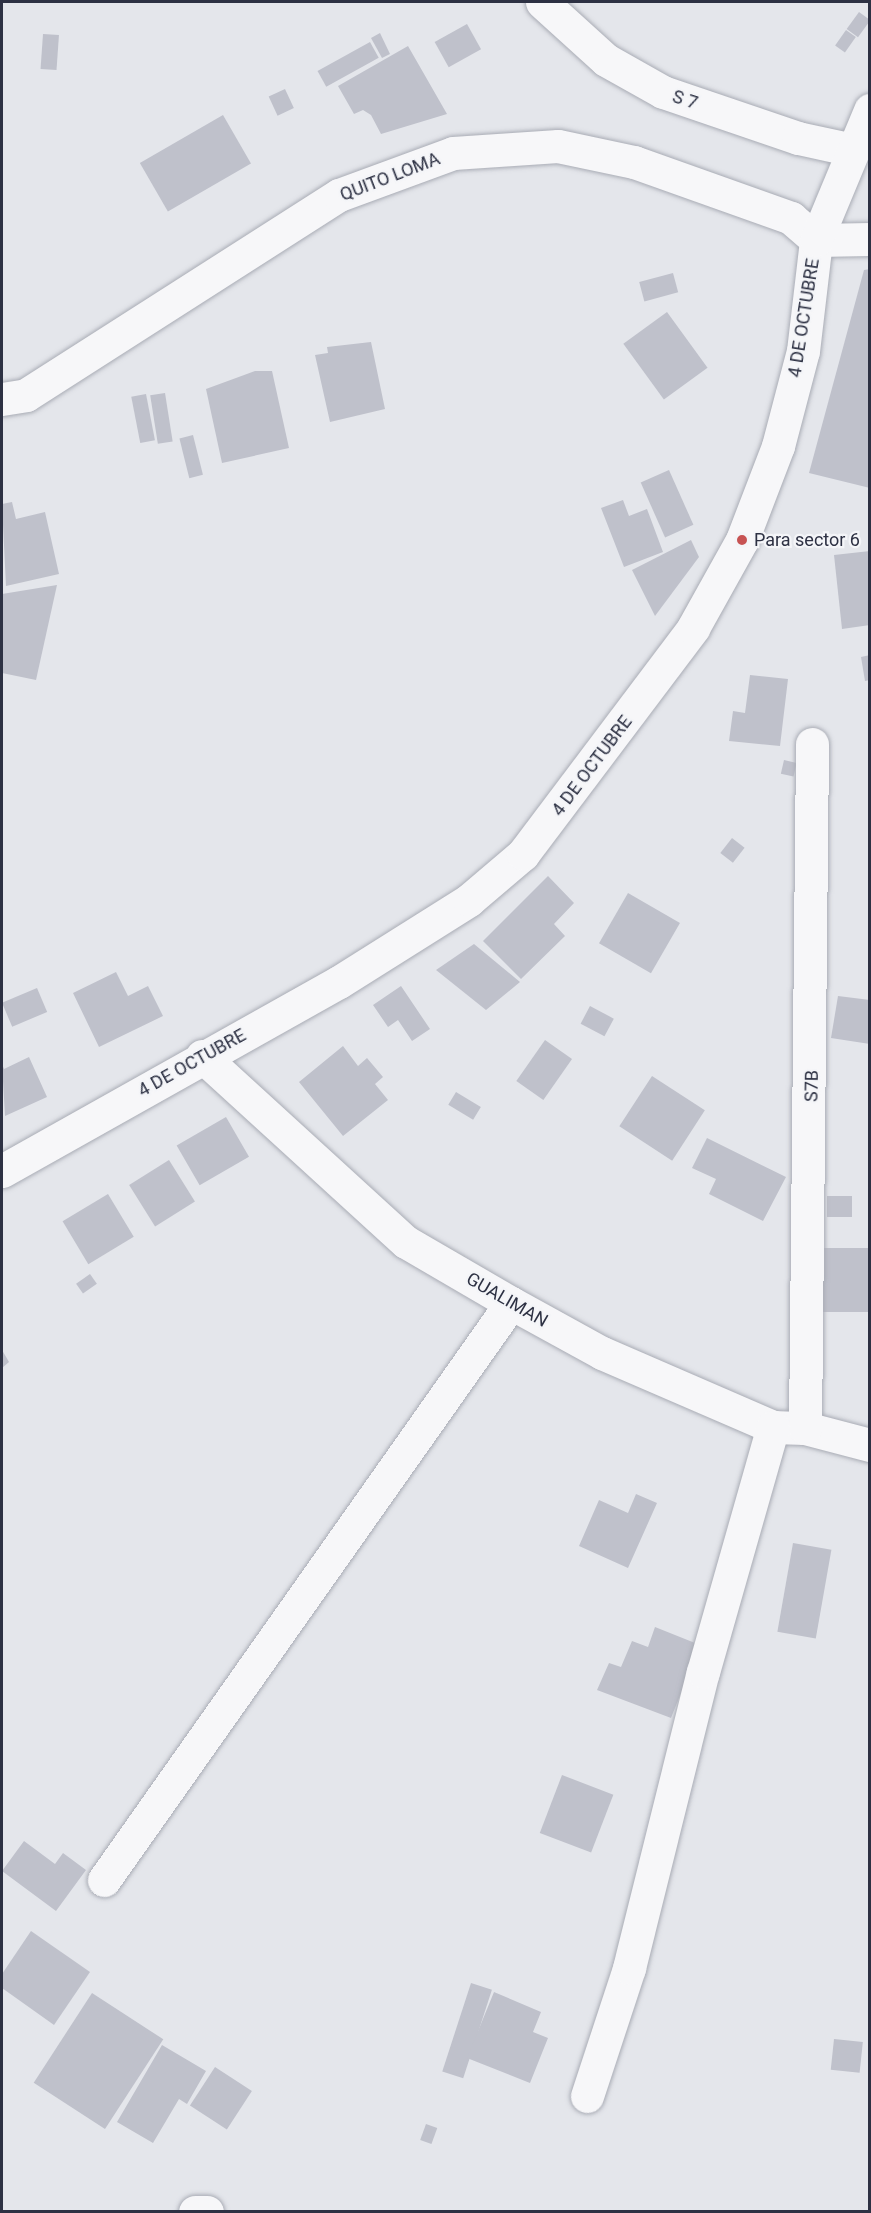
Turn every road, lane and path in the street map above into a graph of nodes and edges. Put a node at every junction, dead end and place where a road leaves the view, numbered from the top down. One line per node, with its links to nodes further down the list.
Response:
1 (542, 2): 3 (street, S 7)
2 (870, 110): 3 (street, 4 DE OCTUBRE)
3 (853, 150): 5 (street, 4 DE OCTUBRE)
4 (870, 239): 5 (street)
5 (816, 240): 6 (street, QUITO LOMA); 8 (street, 4 DE OCTUBRE)
6 (2, 399)
7 (812, 744): 11 (street, S7B)
8 (202, 1056): 9 (street, 4 DE OCTUBRE); 10 (street, GUALIMAN)
9 (2, 1171)
10 (512, 1303): 11 (street, GUALIMAN); 13 (street)
11 (789, 1427): 12 (street, GUALIMAN); 14 (street, S7B)
12 (870, 1444)
13 (104, 1880)
14 (587, 2096)
15 (195, 2211): 16 (street)
16 (207, 2211)

